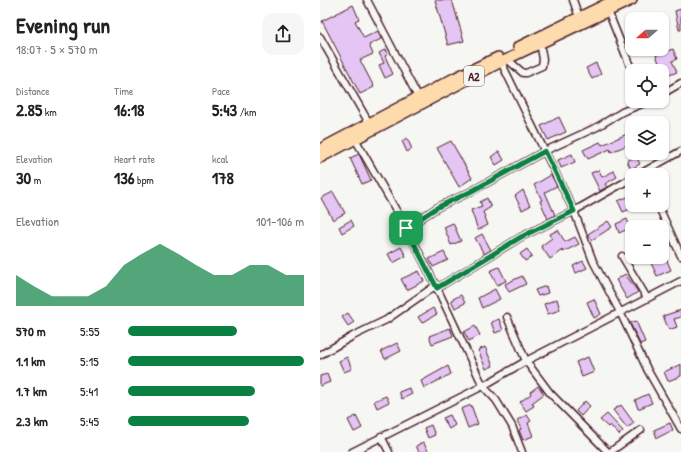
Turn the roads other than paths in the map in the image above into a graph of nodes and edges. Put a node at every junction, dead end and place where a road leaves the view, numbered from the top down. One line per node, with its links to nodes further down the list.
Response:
1 (367, 0): 13 (street)
2 (573, 0): 6 (street)
3 (614, 0): 6 (highway, A2)
4 (632, 0): 5 (highway, A2)
5 (608, 11): 8 (highway, A2); 10 (street)
6 (579, 17): 13 (highway, A2)
7 (320, 36): 15 (street)
8 (540, 43): 9 (highway, A2); 9 (street)
9 (504, 60): 16 (highway, A2); 18 (street)
10 (629, 64)
11 (681, 83): 12 (street)
12 (669, 90)
13 (418, 97): 15 (highway, A2)
14 (632, 108): 18 (street)
15 (369, 123): 16 (highway, A2)
16 (353, 136): 17 (highway, A2); 20 (highway, A2); 25 (street)
17 (320, 149)
18 (545, 151): 23 (street); 25 (street)
19 (681, 151): 21 (street)
20 (320, 158)
21 (652, 168)
22 (625, 182): 23 (street)
23 (574, 211): 29 (street); 31 (street)
24 (661, 212): 27 (street)
25 (406, 228): 29 (street)
26 (622, 256): 30 (street)
27 (681, 256)
28 (681, 281): 30 (street)
29 (436, 287): 33 (street); 35 (street)
30 (647, 298): 31 (street)
31 (620, 312): 34 (street); 36 (street)
32 (507, 317): 34 (street)
33 (320, 355)
34 (526, 361): 35 (street); 42 (street)
35 (483, 386): 38 (street); 41 (street)
36 (681, 429)
37 (641, 430): 42 (street)
38 (381, 436): 39 (street); 40 (street)
39 (352, 452)
40 (388, 452)
41 (522, 452)
42 (609, 452)

